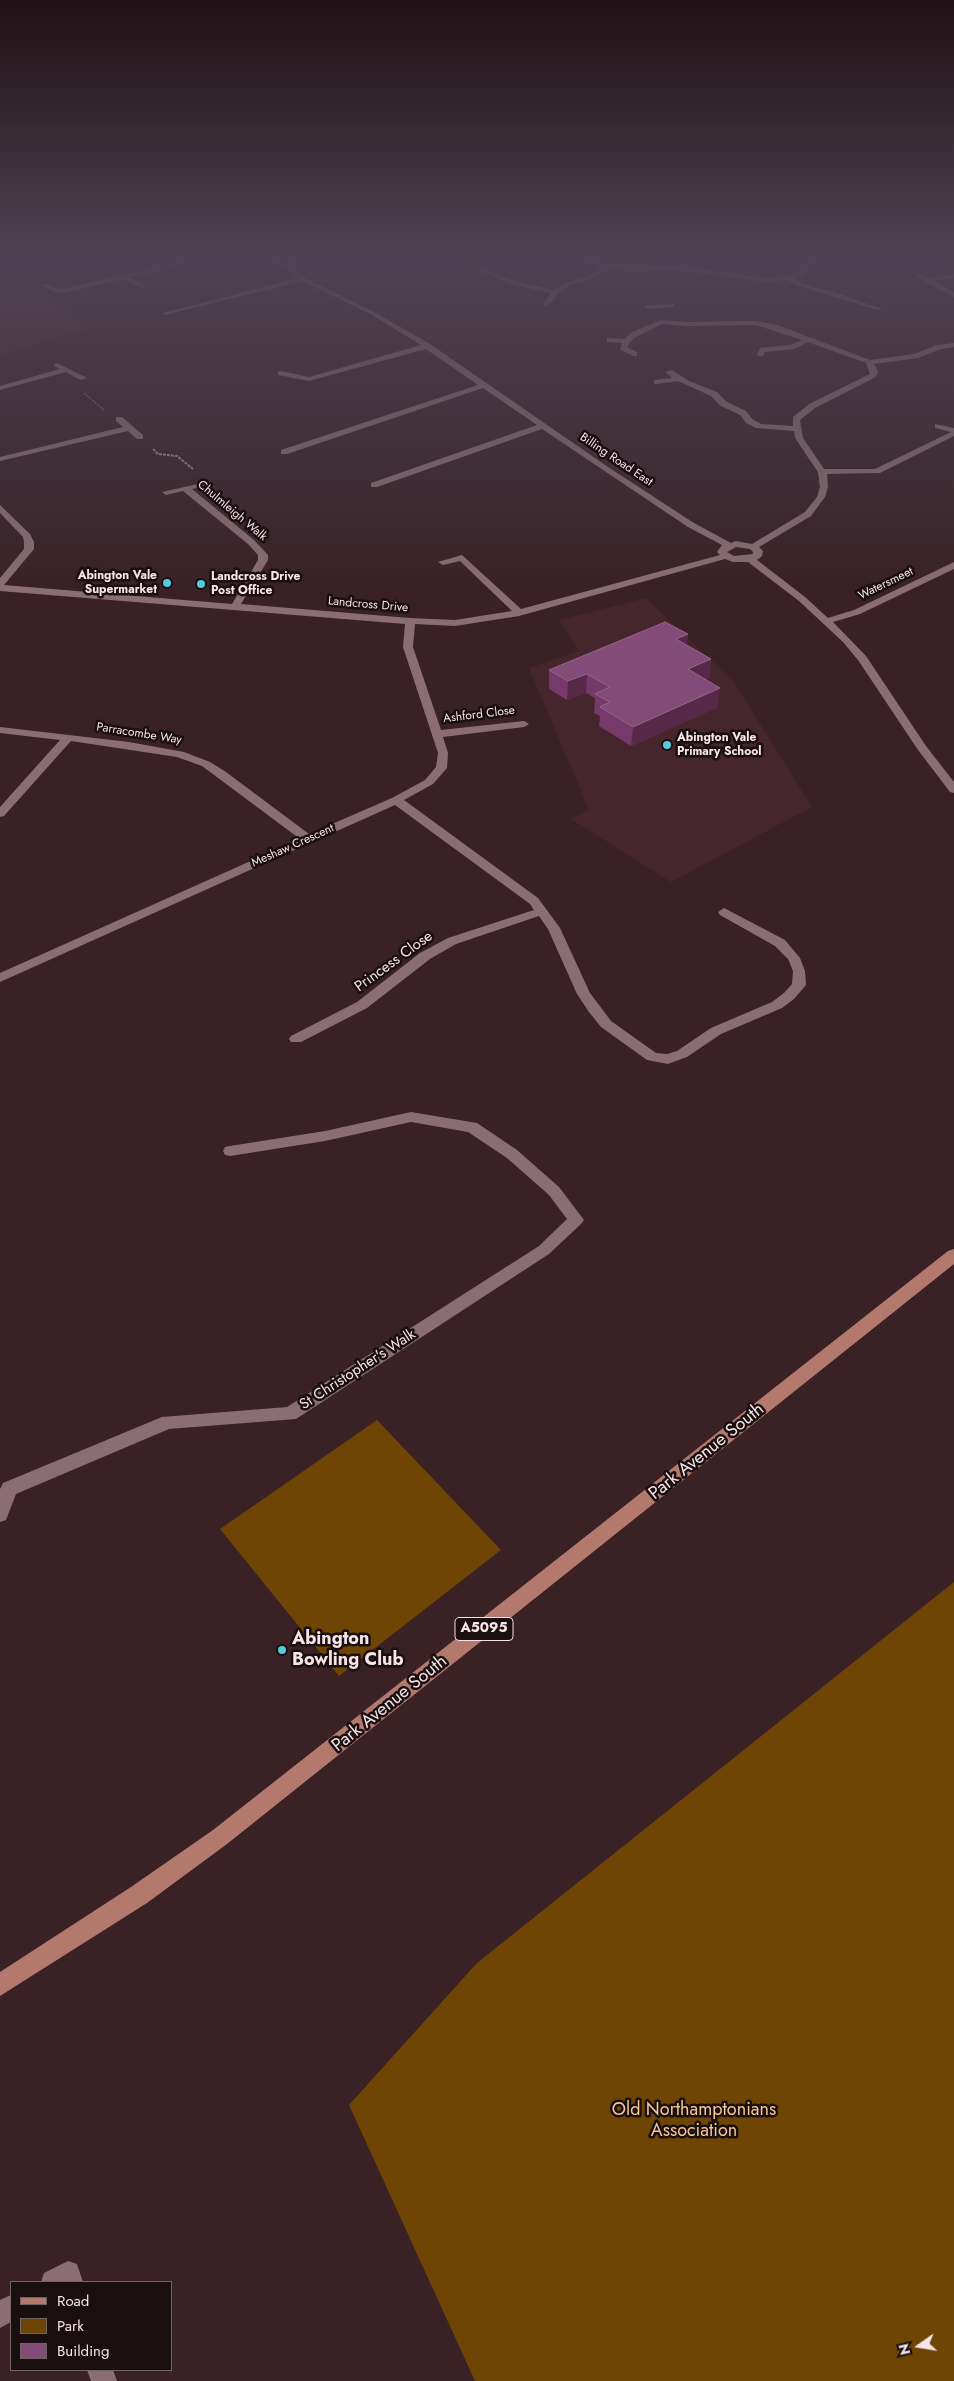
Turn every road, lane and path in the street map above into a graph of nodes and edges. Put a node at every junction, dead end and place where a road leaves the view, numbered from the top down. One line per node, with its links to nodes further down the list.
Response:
1 (60, 371): 9 (street)
2 (68, 371): 8 (street)
3 (340, 371): 7 (street)
4 (464, 371): 12 (street, Billing Road East)
5 (874, 371): 20 (street)
6 (669, 372): 10 (street)
7 (281, 373)
8 (83, 378)
9 (28, 379): 13 (street); 14 (street)
10 (678, 379): 11 (street); 20 (street)
11 (657, 382)
12 (485, 385): 17 (street, Billing Road East); 23 (street)
13 (0, 388)
14 (42, 388)
15 (79, 390): 16 (path)
16 (120, 419): 19 (street)
17 (543, 426): 27 (street); 31 (street, Billing Road East)
18 (938, 426): 21 (street)
19 (129, 428): 22 (street); 24 (street)
20 (797, 429): 25 (street)
21 (954, 432): 25 (street)
22 (140, 437): 26 (path)
23 (284, 452)
24 (0, 459)
25 (822, 472): 32 (street)
26 (208, 483): 28 (street, Chulmleigh Walk)
27 (374, 485)
28 (185, 488): 29 (street, Chulmleigh Walk); 41 (street, Chulmleigh Walk)
29 (166, 492)
30 (0, 508): 39 (street)
31 (728, 545): 32 (street, Billing Road East); 34 (street)
32 (753, 547): 36 (street)
33 (477, 556): 35 (street)
34 (726, 556): 36 (street); 42 (street, Landcross Drive)
35 (462, 558): 37 (street); 42 (street)
36 (750, 559): 44 (street)
37 (443, 562)
38 (954, 565): 44 (street, Watersmeet)
39 (0, 584)
40 (0, 588): 41 (street, Landcross Drive)
41 (235, 606): 43 (street, Landcross Drive)
42 (519, 613): 43 (street, Landcross Drive)
43 (410, 621): 47 (street, Meshaw Crescent)
44 (828, 621): 49 (street)
45 (524, 724): 47 (street, Ashford Close)
46 (0, 730): 48 (street, Parracombe Way)
47 (438, 734): 50 (street, Meshaw Crescent)
48 (68, 738): 51 (street); 52 (street, Parracombe Way)
49 (953, 788)
50 (396, 800): 52 (street, Meshaw Crescent); 53 (street)
51 (0, 814)
52 (308, 839): 55 (street, Meshaw Crescent)
53 (544, 911): 54 (street); 56 (street, Princess Close)
54 (724, 912)
55 (0, 978)
56 (296, 1039)
57 (230, 1151): 59 (street, St Christopher's Walk)
58 (954, 1255): 60 (main road, Park Avenue South / A5095)
59 (0, 1514)
60 (0, 1985)
61 (55, 2281): 62 (street)
62 (71, 2281)

